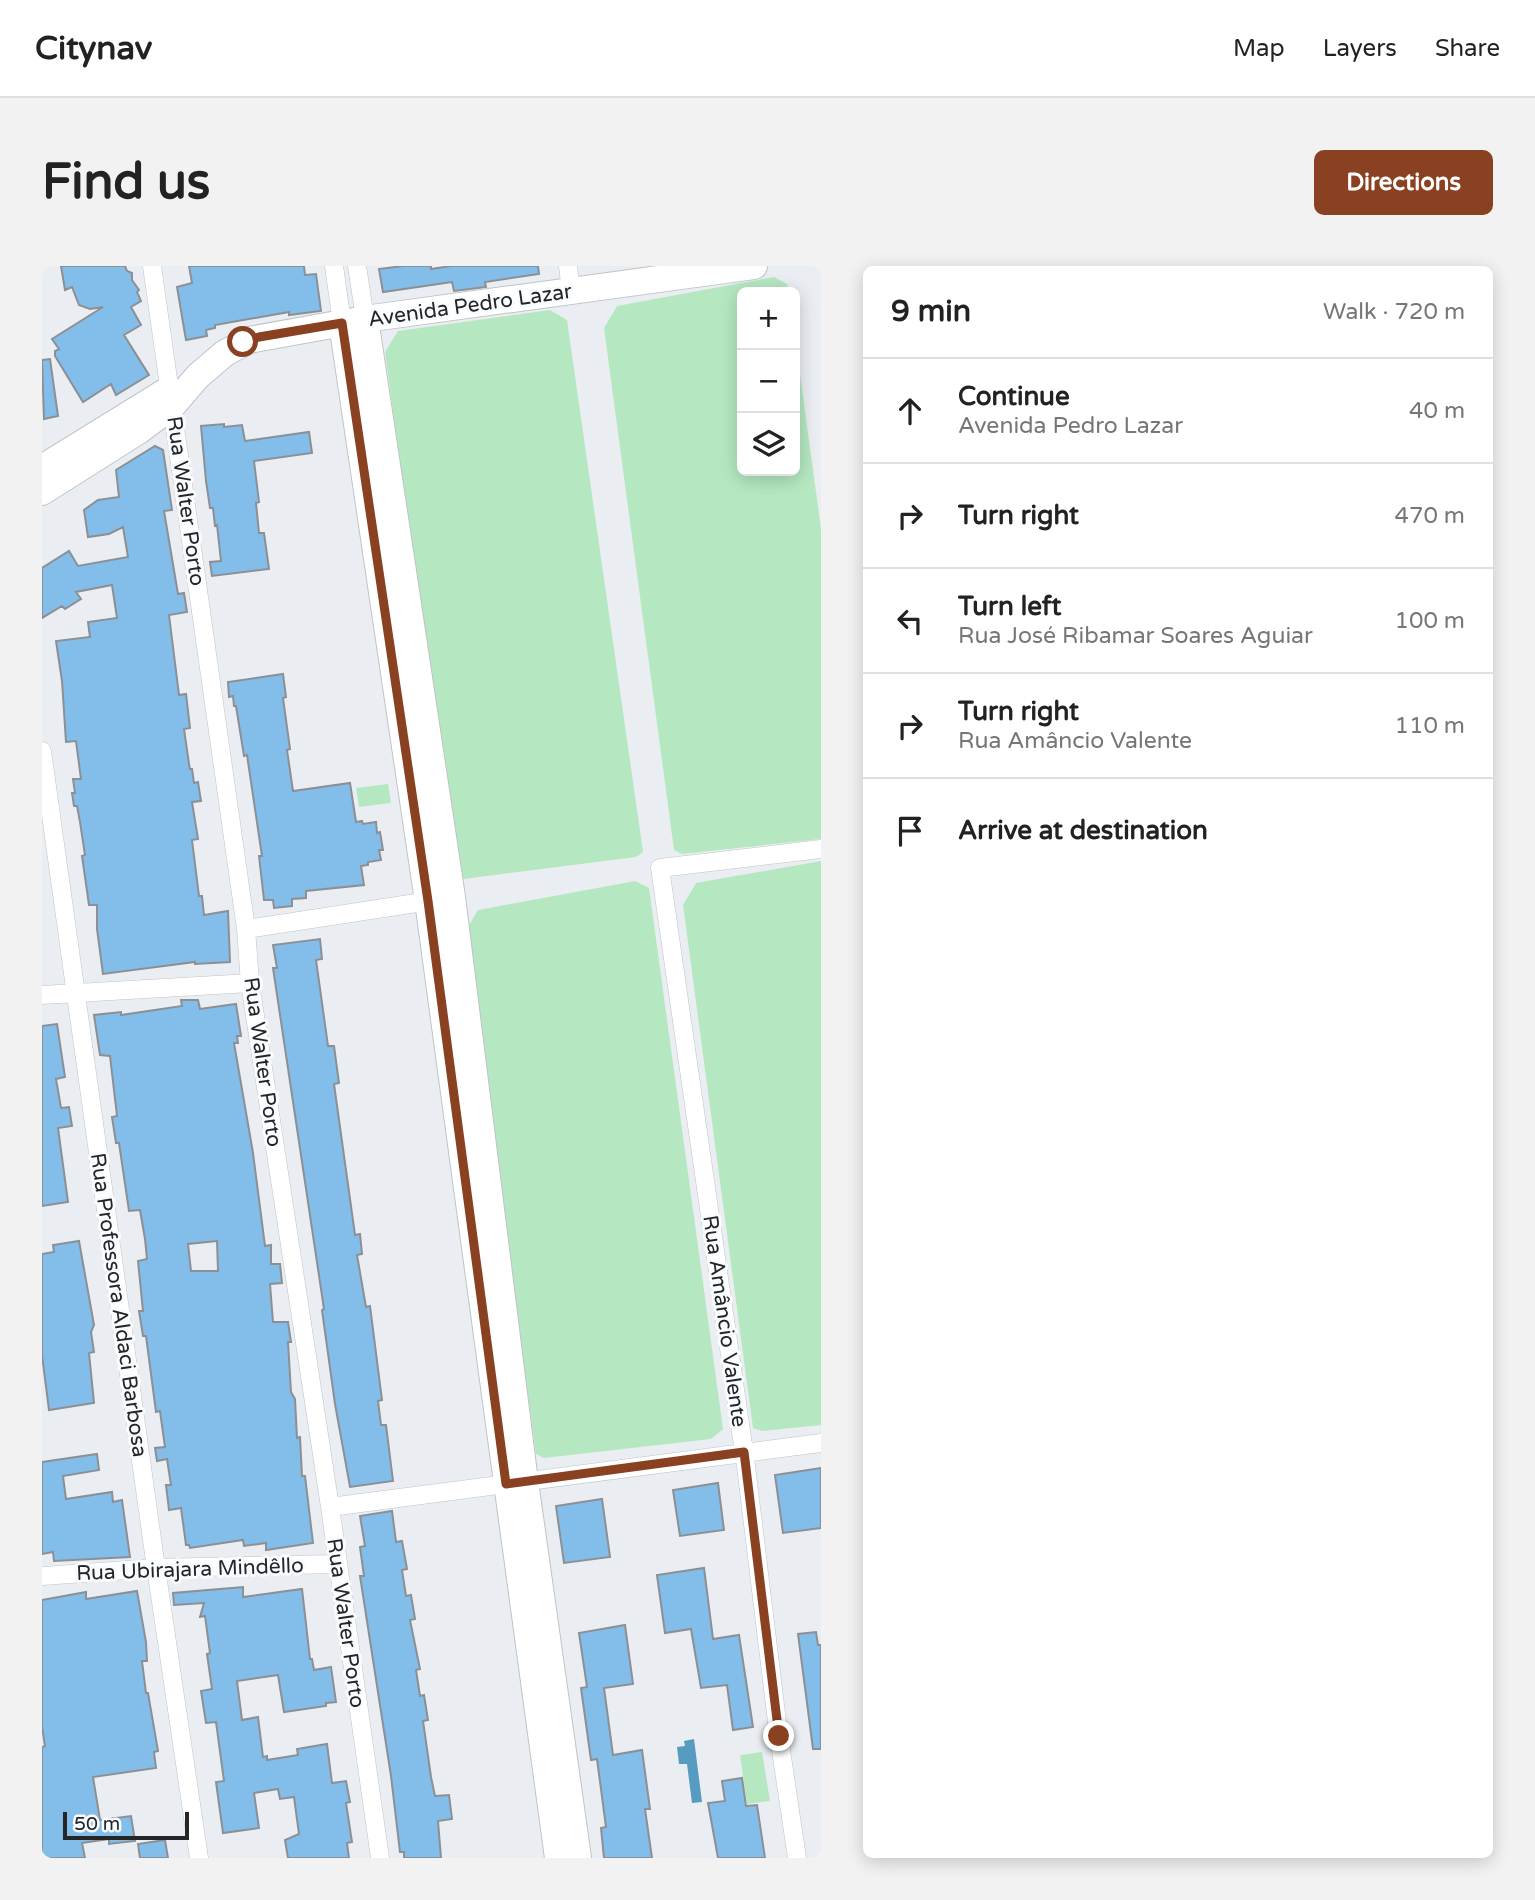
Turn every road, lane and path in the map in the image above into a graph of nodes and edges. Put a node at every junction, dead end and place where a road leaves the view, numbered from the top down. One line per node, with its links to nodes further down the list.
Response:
1 (152, 266): 7 (street, Rua Walter Porto)
2 (334, 266): 6 (street)
3 (358, 266): 6 (street)
4 (754, 266): 5 (main road, Avenida Pedro Lazar)
5 (569, 279): 6 (main road, Avenida Pedro Lazar)
6 (353, 321): 7 (main road, Avenida Pedro Lazar); 12 (main road)
7 (171, 397): 8 (main road, Avenida Pedro Lazar); 9 (main road, Avenida Pedro Lazar); 13 (street, Rua Walter Porto)
8 (42, 468)
9 (42, 492)
10 (42, 751): 15 (street, Rua Professora Aldaci Barbosa)
11 (821, 849): 18 (street, Rua Amâncio Valente)
12 (440, 899): 13 (street); 19 (main road)
13 (246, 929): 14 (street, Rua Walter Porto)
14 (250, 983): 15 (street); 20 (street, Rua Walter Porto)
15 (76, 994): 16 (street); 22 (street, Rua Professora Aldaci Barbosa)
16 (42, 995)
17 (821, 1443): 18 (street)
18 (744, 1452): 19 (street); 29 (street, Rua Amâncio Valente)
19 (515, 1483): 20 (street); 24 (main road)
20 (330, 1507): 21 (street, Rua Walter Porto)
21 (337, 1564): 22 (street, Rua Ubirajara Mindêllo); 26 (street, Rua Walter Porto)
22 (156, 1568): 23 (street, Rua Ubirajara Mindêllo); 25 (street, Rua Professora Aldaci Barbosa)
23 (42, 1576)
24 (558, 1793): 27 (main road); 28 (main road)
25 (199, 1858)
26 (380, 1858)
27 (558, 1858)
28 (578, 1858)
29 (797, 1858)

